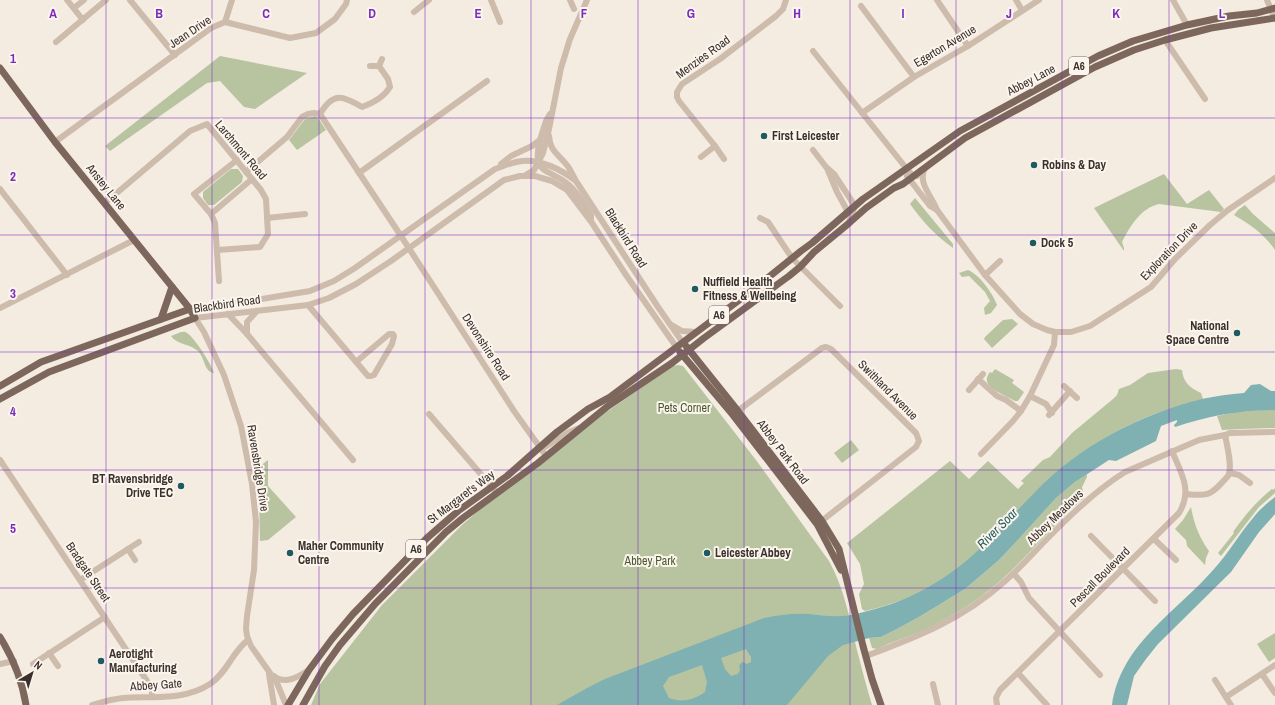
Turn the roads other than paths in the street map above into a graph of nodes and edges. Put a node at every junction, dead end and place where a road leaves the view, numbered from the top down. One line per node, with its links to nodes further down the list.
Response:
1 (67, 0): 18 (street)
2 (84, 0): 18 (street)
3 (106, 0): 24 (street)
4 (130, 0): 32 (street)
5 (232, 0): 25 (street)
6 (347, 0): 25 (street, Jean Drive)
7 (429, 0): 22 (street)
8 (490, 0): 26 (street)
9 (570, 0): 19 (street)
10 (586, 0): 40 (street)
11 (786, 0): 46 (street, Menzies Road)
12 (937, 0): 30 (street)
13 (1016, 0): 21 (street)
14 (1039, 0): 21 (street, Egerton Avenue)
15 (1173, 0): 27 (street)
16 (1267, 0): 20 (street)
17 (861, 6): 37 (street)
18 (74, 8): 24 (street)
19 (574, 9)
20 (1273, 9): 23 (street); 27 (main road, Abbey Lane / A6)
21 (1022, 10): 30 (street, Egerton Avenue)
22 (414, 12)
23 (1275, 18): 28 (main road, Abbey Lane / A6)
24 (83, 20): 29 (street)
25 (225, 22): 32 (street, Jean Drive)
26 (500, 22)
27 (1187, 25): 56 (main road, Abbey Lane / A6)
28 (1165, 40): 39 (street); 52 (main road, Abbey Lane / A6)
29 (56, 42)
30 (968, 46): 37 (street, Egerton Avenue)
31 (813, 51): 41 (street, Exploration Drive)
32 (175, 55): 45 (street, Jean Drive)
33 (382, 59): 35 (street)
34 (370, 66): 35 (street)
35 (379, 66): 42 (street)
36 (0, 68): 45 (main road, Anstey Lane)
37 (914, 78): 41 (street, Egerton Avenue)
38 (487, 81): 55 (street)
39 (1205, 99)
40 (552, 110): 43 (street); 44 (street)
41 (862, 113): 56 (street, Exploration Drive)
42 (320, 114): 54 (street); 55 (street)
43 (549, 129): 51 (street); 61 (street)
44 (540, 140): 51 (street); 53 (street)
45 (55, 142): 63 (main road, Anstey Lane)
46 (715, 146): 48 (street); 50 (street, Menzies Road)
47 (813, 150): 65 (street)
48 (701, 156)
49 (237, 160): 54 (street, Larchmont Road); 63 (street, Larchmont Road); 67 (street)
50 (724, 160)
51 (538, 163): 53 (street, Blackbird Road); 57 (street); 61 (street, Blackbird Road); 71 (street, Blackbird Road)
52 (925, 168): 56 (main road, Abbey Lane / A6); 60 (street)
53 (495, 169): 73 (street, Blackbird Road)
54 (246, 172): 59 (street, Larchmont Road)
55 (359, 173): 73 (street)
56 (909, 175): 60 (street); 64 (main road, Abbey Lane / A6); 65 (main road, Abbey Lane / A6); 66 (street, Exploration Drive)
57 (524, 176): 71 (street, Blackbird Road); 75 (street, Blackbird Road)
58 (1275, 178): 96 (street, Exploration Drive)
59 (252, 179): 67 (street); 69 (street, Larchmont Road)
60 (922, 179): 66 (street, Exploration Drive)
61 (576, 181): 76 (street, Blackbird Road)
62 (0, 189): 82 (street)
63 (105, 203): 74 (main road, Anstey Lane)
64 (866, 208): 65 (street); 72 (main road, Abbey Lane / A6)
65 (852, 209): 72 (street); 79 (main road, Abbey Lane / A6)
66 (937, 210): 83 (street, Exploration Drive)
67 (211, 214): 77 (street)
68 (305, 214): 69 (street)
69 (267, 218): 77 (street, Larchmont Road)
70 (760, 218): 79 (street)
71 (592, 223): 78 (street, Blackbird Road)
72 (848, 224): 81 (main road, Abbey Lane / A6)
73 (401, 236): 75 (street); 89 (street, Blackbird Road)
74 (134, 240): 82 (street); 85 (main road, Anstey Lane)
75 (409, 248): 86 (street, Blackbird Road); 118 (street, Devonshire Road)
76 (619, 248): 78 (street); 94 (street, Blackbird Road)
77 (217, 250): 84 (street)
78 (611, 253): 99 (street, Blackbird Road)
79 (792, 258): 81 (street); 95 (main road, Abbey Lane / A6)
80 (1000, 261): 83 (street)
81 (800, 267): 87 (street); 100 (main road, Abbey Lane / A6)
82 (67, 275): 88 (street)
83 (985, 275): 96 (street, Exploration Drive)
84 (219, 281)
85 (172, 287): 89 (main road, Anstey Lane); 93 (main road)
86 (308, 305): 90 (street, Blackbird Road); 102 (street)
87 (840, 306)
88 (0, 308)
89 (190, 309): 92 (main road, Anstey Lane); 93 (main road, Blackbird Road)
90 (257, 311): 91 (street, Blackbird Road); 97 (street)
91 (228, 314): 92 (street, Blackbird Road); 97 (street)
92 (195, 318): 111 (main road, Blackbird Road); 142 (street, Ravensbridge Drive)
93 (161, 319): 105 (main road, Blackbird Road)
94 (669, 323): 95 (street); 98 (street, Blackbird Road)
95 (696, 332): 98 (main road, Abbey Lane / A6)
96 (1055, 332): 109 (street)
97 (247, 334): 123 (street)
98 (683, 342): 99 (main road, St Margaret's Way / A6); 100 (main road, Abbey Park Road)
99 (677, 348): 101 (main road, Abbey Park Road); 118 (main road, St Margaret's Way / A6)
100 (689, 349): 101 (main road, St Margaret's Way / A6); 113 (main road, Abbey Park Road)
101 (682, 354): 113 (main road, Abbey Park Road); 115 (main road, St Margaret's Way / A6)
102 (356, 362): 102 (street)
103 (983, 374): 104 (street)
104 (978, 379): 107 (street); 112 (street)
105 (0, 386)
106 (1064, 386): 108 (street)
107 (968, 390)
108 (1070, 391): 109 (street); 110 (street)
109 (1030, 396): 112 (street)
110 (1077, 398)
111 (0, 399)
112 (1021, 411): 120 (street)
113 (735, 413): 128 (main road, Abbey Park Road); 128 (street, Swithland Avenue)
114 (429, 414): 126 (street)
115 (586, 425): 118 (street); 121 (main road, St Margaret's Way / A6)
116 (1275, 432): 117 (street, Abbey Meadows)
117 (1225, 435): 119 (street, Abbey Meadows); 124 (street)
118 (540, 446): 121 (street, Devonshire Road); 126 (main road, St Margaret's Way / A6)
119 (1172, 451): 127 (street); 136 (street, Abbey Meadows)
120 (981, 454)
121 (546, 456): 126 (main road, St Margaret's Way / A6)
122 (0, 460): 137 (street, Bradgate Street)
123 (353, 460)
124 (1230, 473): 125 (street); 127 (street)
125 (1250, 483)
126 (495, 490): 150 (main road, St Margaret's Way / A6); 164 (main road, St Margaret's Way / A6)
127 (1186, 494): 130 (street, Pescall Boulevard)
128 (820, 522): 144 (main road, Abbey Park Road)
129 (1091, 536): 135 (street)
130 (1154, 539): 134 (street); 135 (street, Pescall Boulevard)
131 (139, 542): 132 (street)
132 (128, 549): 133 (street); 137 (street)
133 (136, 560)
134 (1176, 560)
135 (1123, 569): 138 (street); 140 (street, Pescall Boulevard)
136 (1014, 574): 140 (street); 144 (street, Abbey Meadows)
137 (80, 580): 139 (street, Bradgate Street)
138 (1155, 601)
139 (105, 618): 143 (street); 158 (street, Bradgate Street)
140 (1060, 632): 152 (street, Pescall Boulevard); 154 (street)
141 (0, 637): 145 (main road)
142 (248, 640): 151 (street); 158 (street, Abbey Gate)
143 (49, 653): 147 (street); 149 (street)
144 (866, 656): 165 (main road, Abbey Park Road)
145 (14, 661): 146 (street); 160 (main road)
146 (0, 664)
147 (33, 664)
148 (1275, 665): 153 (street)
149 (58, 666)
150 (309, 670): 151 (street); 163 (main road, St Margaret's Way / A6)
151 (269, 672): 162 (street); 163 (street)
152 (1018, 673): 167 (street, Pescall Boulevard); 168 (street)
153 (1262, 674): 157 (street); 159 (street)
154 (1100, 675)
155 (1215, 680): 159 (street)
156 (933, 684): 166 (street)
157 (1275, 693)
158 (152, 697): 161 (street, Abbey Gate)
159 (1226, 697): 169 (street)
160 (26, 705)
161 (92, 705)
162 (274, 705)
163 (287, 705)
164 (303, 705)
165 (881, 705)
166 (938, 705)
167 (997, 705)
168 (1048, 705)
169 (1231, 705)

